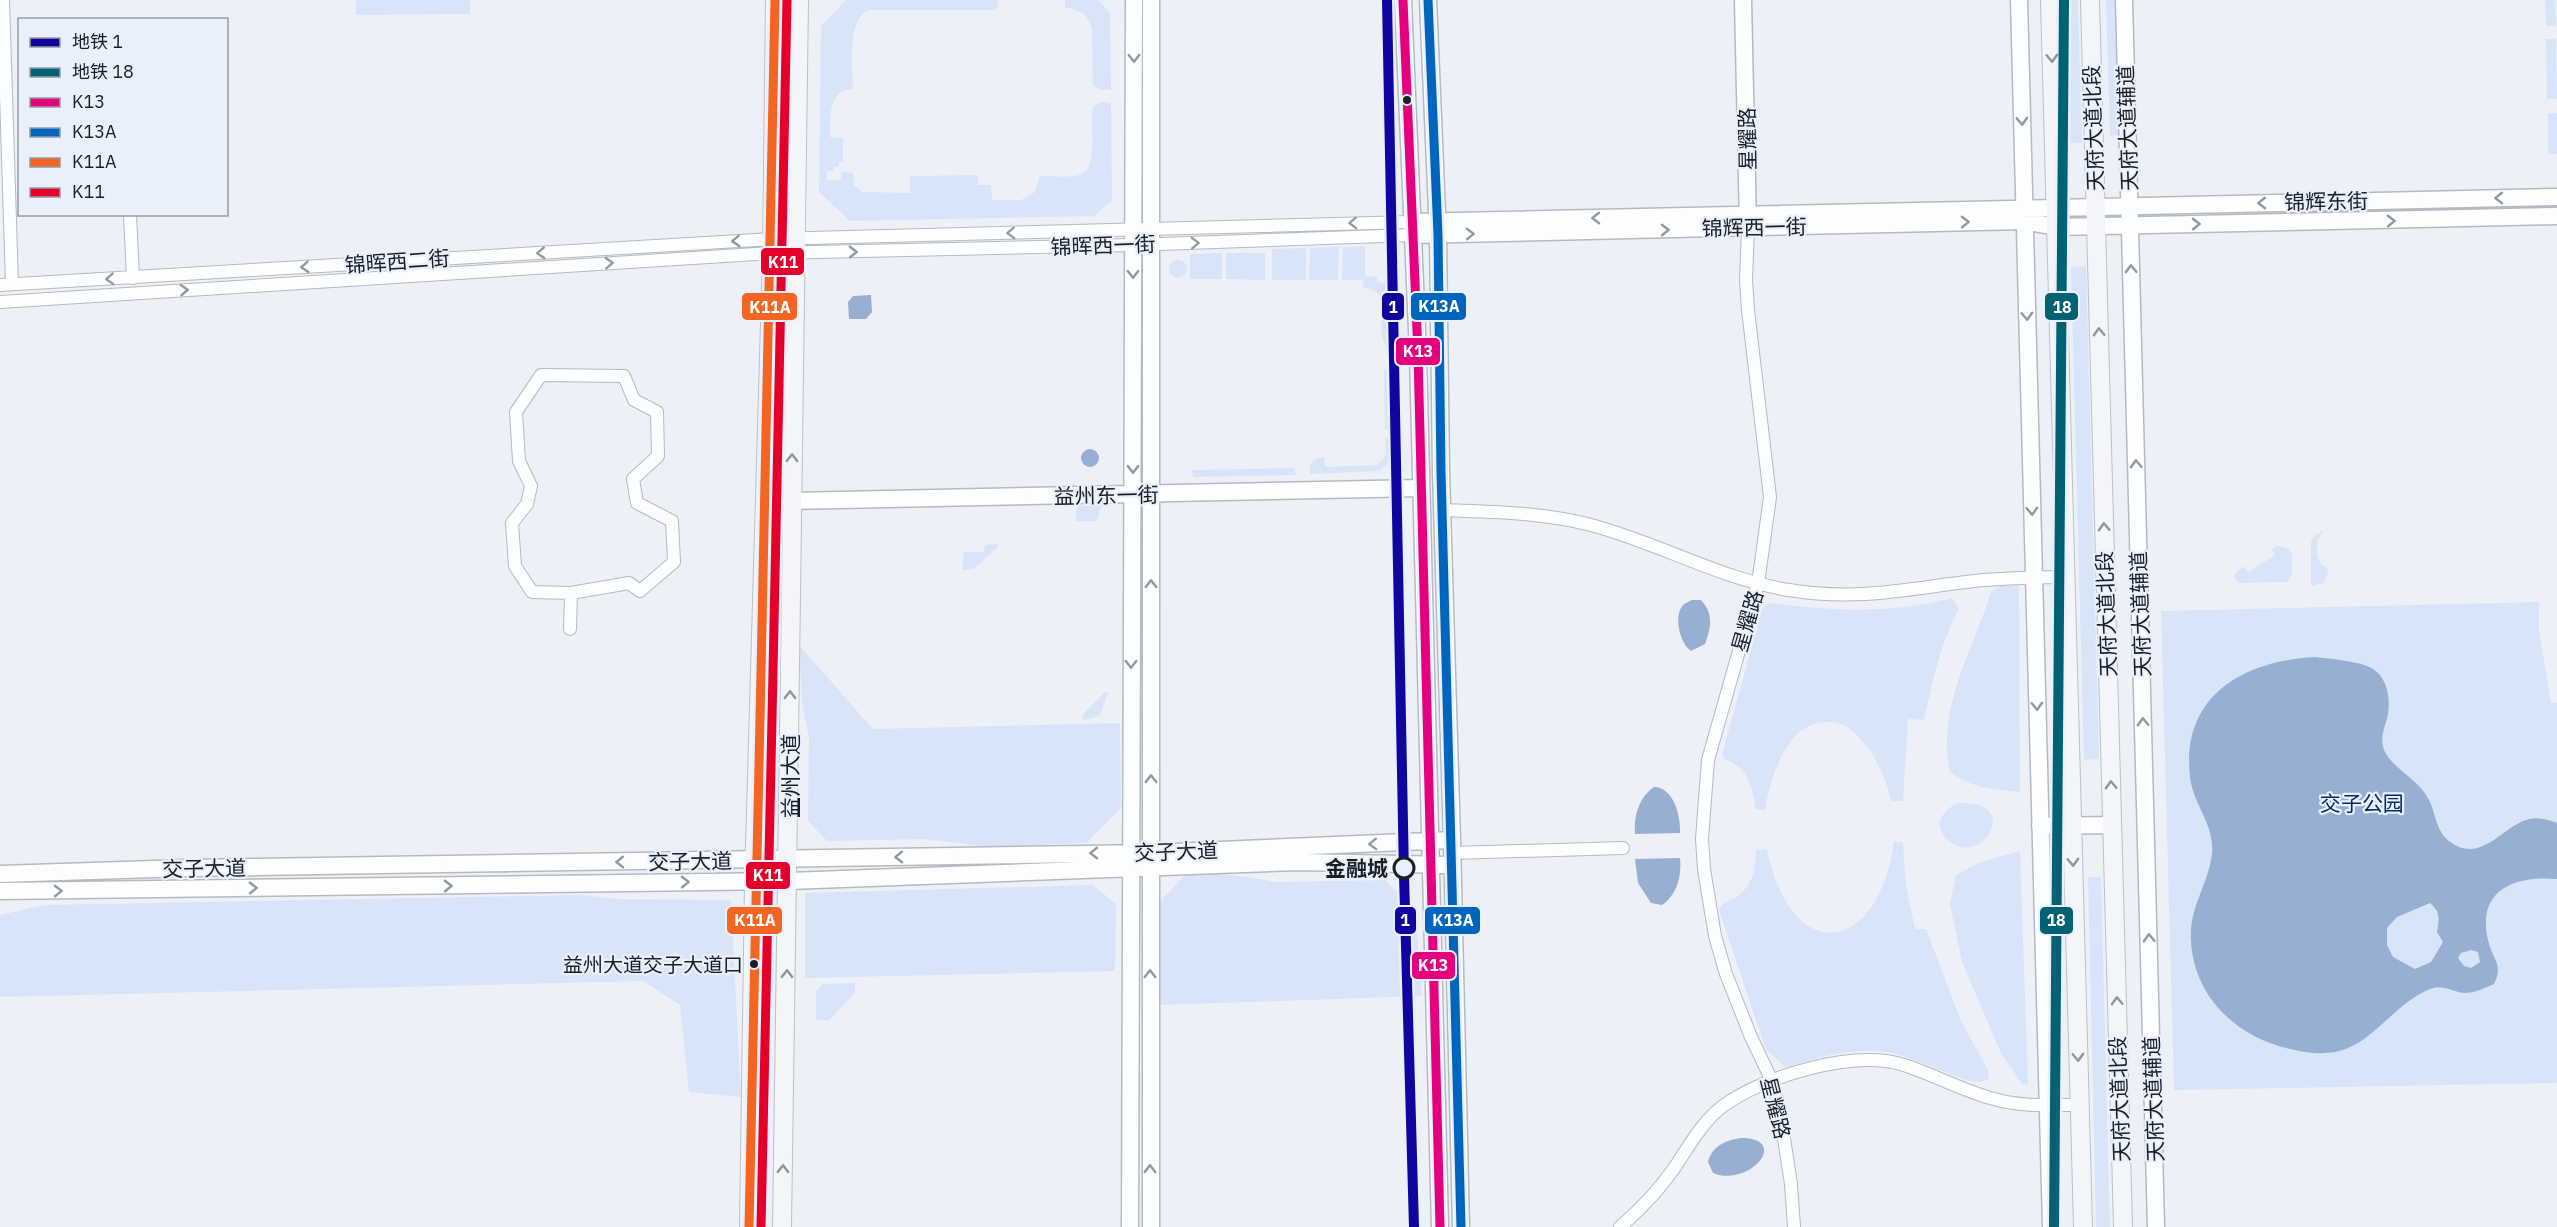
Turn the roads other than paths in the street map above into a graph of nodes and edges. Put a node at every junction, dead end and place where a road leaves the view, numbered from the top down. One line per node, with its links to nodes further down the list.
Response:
1 (3, 0): 31 (street)
2 (775, 0): 28 (main road, 益州大道)
3 (799, 0): 29 (main road, 益州大道)
4 (1134, 0): 27 (street, one-way to 27)
5 (1151, 0): 26 (street)
6 (1403, 0): 24 (street)
7 (1428, 0): 25 (street)
8 (1743, 0): 20 (street, 星耀路)
9 (2019, 0): 17 (street, one-way to 17)
10 (2050, 0): 16 (main road, 天府大道北段, one-way to 16)
11 (2090, 0): 14 (main road, 天府大道北段)
12 (2124, 0): 15 (street, 天府大道辅道)
13 (2557, 197): 15 (street, 锦辉东街, one-way to 15)
14 (2096, 206): 15 (street, 锦辉东街); 16 (street, 锦辉西一街); 22 (main road, 天府大道北段)
15 (2129, 206): 21 (street, 天府大道辅道)
16 (2056, 207): 17 (street, 锦辉西一街); 23 (main road, 天府大道北段)
17 (2024, 214): 20 (street, 锦辉西一街); 23 (street, 锦辉西一街); 39 (street, one-way to 39)
18 (130, 216): 30 (street)
19 (2557, 216): 21 (street, 锦辉东街, one-way to 19)
20 (1748, 221): 25 (street, 锦辉西一街); 40 (street, 星耀路)
21 (2130, 225): 22 (street, 锦辉东街); 72 (street, 天府大道辅道, one-way to 21)
22 (2096, 226): 23 (street, 锦辉西一街); 43 (main road, 天府大道北段, one-way to 22)
23 (2056, 227): 38 (main road, 天府大道北段)
24 (1411, 228): 25 (street, 锦辉西一街); 26 (street, 锦晖西一街); 33 (street)
25 (1437, 228): 37 (street)
26 (1151, 236): 27 (street, 锦晖西一街); 34 (street)
27 (1133, 237): 29 (street, 锦晖西一街); 35 (street, one-way to 35)
28 (772, 246): 29 (street, 锦晖西二街); 30 (street, 锦晖西二街, one-way to 30); 32 (street, 锦晖西二街, one-way to 28); 49 (main road, 益州大道)
29 (794, 246): 36 (main road, 益州大道, one-way to 29)
30 (133, 278): 31 (street, 锦晖西二街, one-way to 31)
31 (6, 284)
32 (0, 302)
33 (1421, 488): 34 (street, 益州东一街); 46 (street)
34 (1151, 494): 35 (street, 益州东一街); 52 (street, one-way to 34)
35 (1133, 495): 36 (street, 益州东一街); 51 (street, one-way to 51)
36 (791, 501): 50 (main road, 益州大道, one-way to 36)
37 (1442, 510): 40 (street); 48 (street)
38 (2066, 577): 39 (street); 45 (main road, 天府大道北段)
39 (2034, 578): 40 (street); 44 (street, one-way to 44)
40 (1758, 584): 58 (street, 星耀路)
41 (571, 593): 41 (street); 42 (street)
42 (570, 628)
43 (2112, 825): 45 (street); 71 (main road, 天府大道北段, one-way to 43)
44 (2040, 826): 45 (street); 59 (street)
45 (2072, 826): 60 (main road, 天府大道北段, one-way to 60)
46 (1430, 842): 48 (street, 交子大道); 52 (street, 交子大道, one-way to 52); 53 (street)
47 (1623, 848): 48 (street)
48 (1452, 853): 53 (street, 交子大道); 66 (street)
49 (755, 860): 50 (street, 交子大道); 54 (street, 交子大道, one-way to 54); 56 (main road, 益州大道)
50 (789, 860): 51 (street, 交子大道, one-way to 50); 55 (main road, 益州大道)
51 (1130, 860): 52 (street, 交子大道); 55 (street, 交子大道); 63 (street)
52 (1151, 860): 53 (street, 交子大道); 64 (street, one-way to 52)
53 (1432, 865): 65 (street)
54 (0, 874)
55 (789, 881): 56 (street, 交子大道); 62 (main road, 益州大道, one-way to 55)
56 (754, 882): 57 (street, 交子大道, one-way to 56); 61 (main road, 益州大道)
57 (0, 891)
58 (1772, 1081): 59 (street); 67 (street); 68 (street, 星耀路)
59 (2048, 1105): 60 (street); 69 (street)
60 (2080, 1105): 70 (main road, 天府大道北段)
61 (749, 1227)
62 (782, 1227)
63 (1130, 1227)
64 (1150, 1227)
65 (1440, 1227)
66 (1461, 1227)
67 (1620, 1227)
68 (1794, 1227)
69 (2051, 1227)
70 (2083, 1227)
71 (2123, 1227)
72 (2156, 1227)

